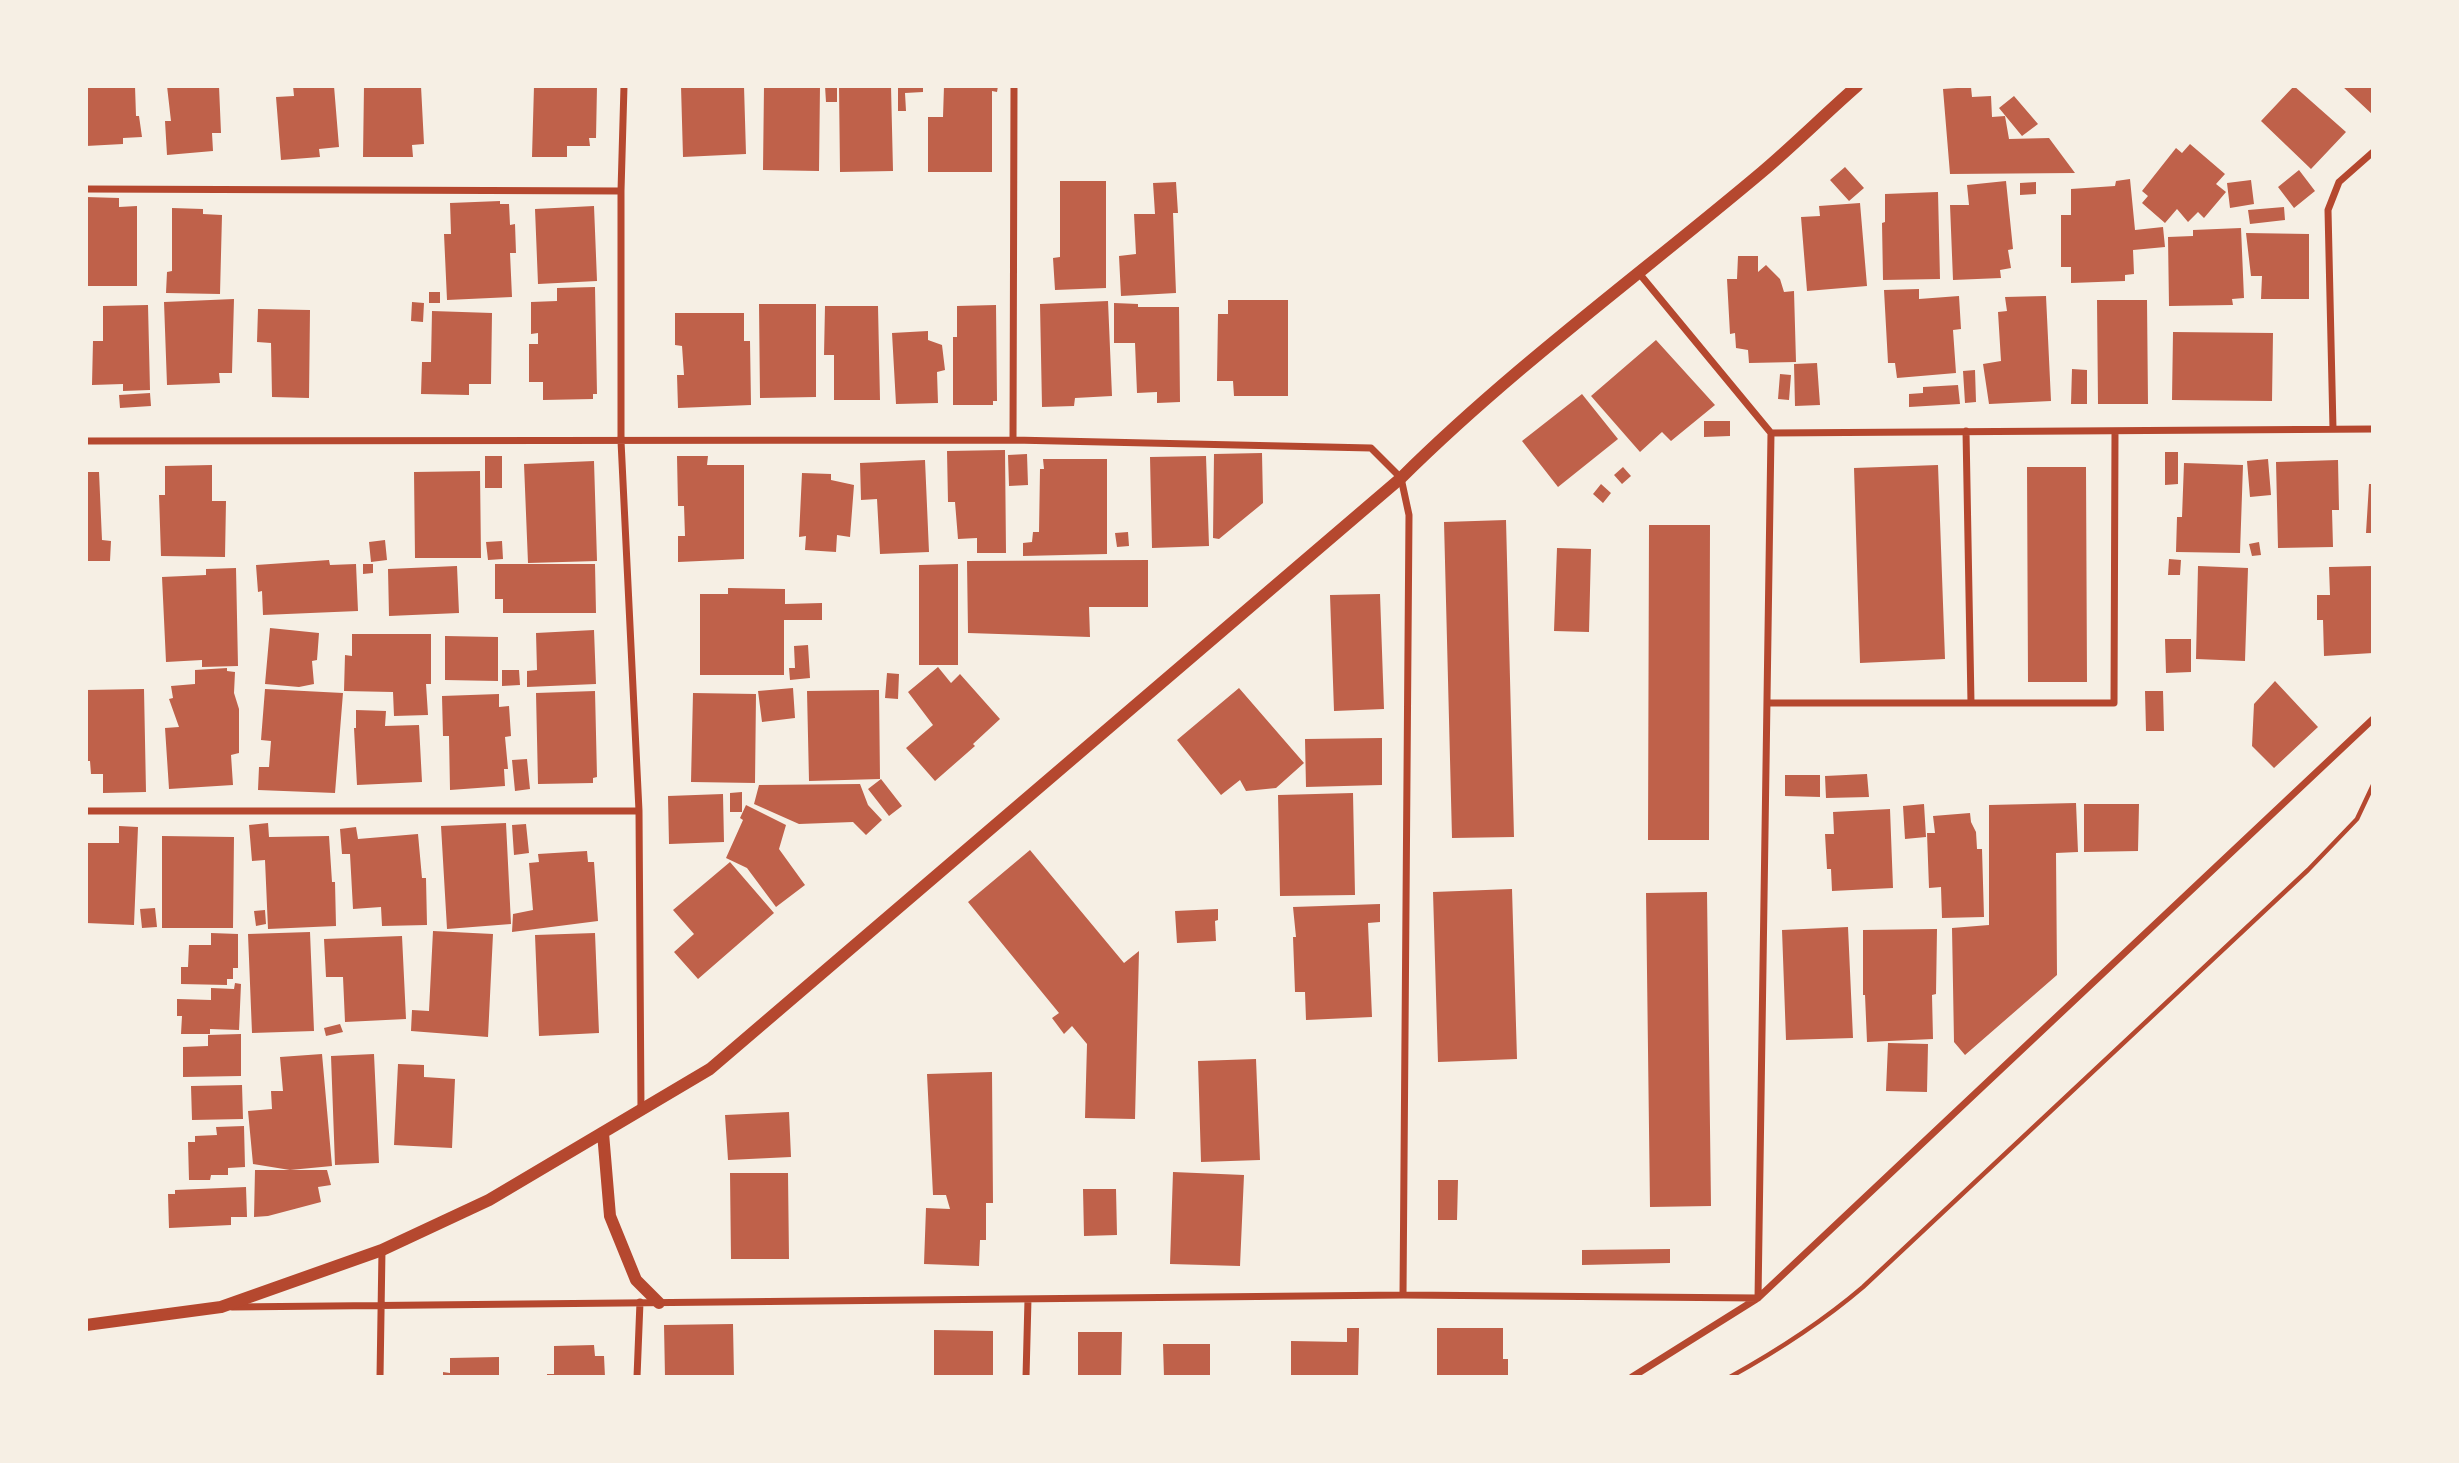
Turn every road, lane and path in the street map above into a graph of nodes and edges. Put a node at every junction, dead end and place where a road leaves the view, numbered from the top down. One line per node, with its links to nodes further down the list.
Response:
1 (624, 86): 6 (street)
2 (1014, 86): 13 (street)
3 (1857, 86): 7 (street)
4 (2373, 152): 8 (street)
5 (86, 189): 6 (street)
6 (621, 191): 15 (street)
7 (1638, 271): 12 (street); 16 (street)
8 (2333, 429): 9 (street); 11 (street)
9 (2373, 429)
10 (1966, 431): 11 (street); 12 (street); 18 (street)
11 (2115, 431): 18 (street)
12 (1771, 433): 17 (street)
13 (1013, 440): 15 (street); 16 (street)
14 (86, 441): 15 (street)
15 (621, 441): 22 (street)
16 (1401, 478): 23 (street); 26 (street)
17 (1767, 703): 18 (street); 27 (street)
18 (1971, 703)
19 (2373, 719): 27 (street)
20 (2373, 785): 38 (path)
21 (86, 811): 22 (street)
22 (639, 811): 23 (street)
23 (641, 1110): 24 (street)
24 (603, 1133): 25 (street); 30 (street)
25 (382, 1250): 31 (street); 32 (street)
26 (1403, 1296): 27 (street); 28 (street)
27 (1758, 1298): 37 (street)
28 (1028, 1299): 30 (street); 36 (street)
29 (640, 1303): 30 (street); 31 (street); 35 (street)
30 (659, 1303)
31 (380, 1305): 32 (street); 34 (street)
32 (221, 1307): 33 (street)
33 (86, 1325)
34 (380, 1377)
35 (637, 1377)
36 (1026, 1377)
37 (1633, 1377)
38 (1730, 1377)

